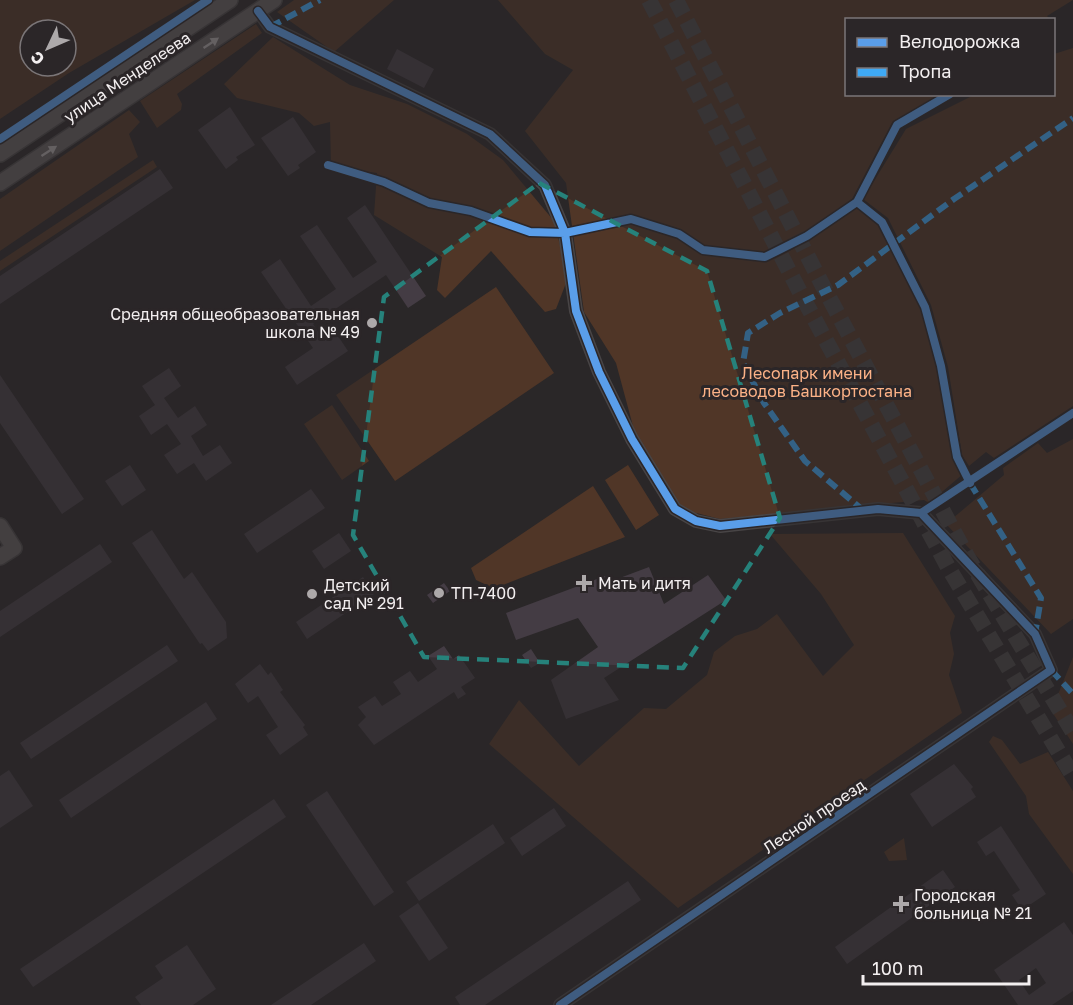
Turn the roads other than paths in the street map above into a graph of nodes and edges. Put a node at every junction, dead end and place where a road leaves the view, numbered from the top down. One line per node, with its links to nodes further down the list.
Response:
1 (230, 0): 4 (main road, улица Менделеева)
2 (274, 0): 3 (main road, улица Менделеева)
3 (258, 11): 5 (main road, улица Менделеева, one-way to 3); 8 (street, Лесной проезд)
4 (0, 154)
5 (0, 183)
6 (0, 526): 7 (main road)
7 (0, 557)
8 (560, 1005)

